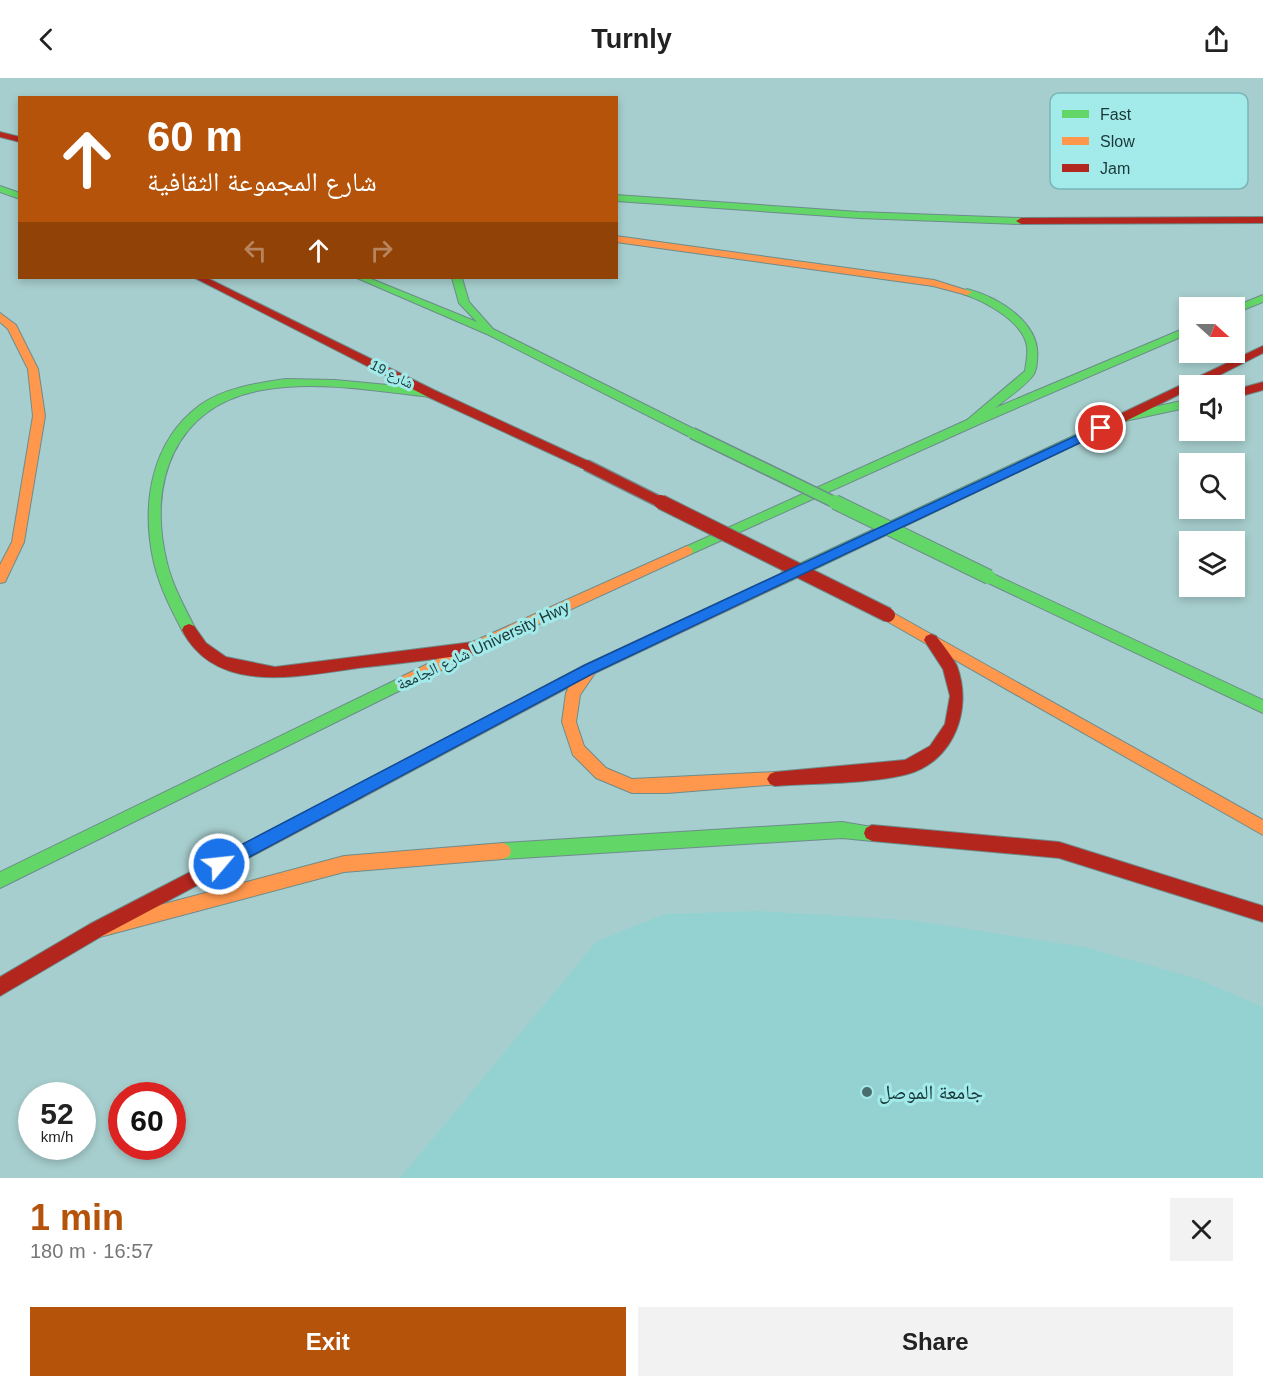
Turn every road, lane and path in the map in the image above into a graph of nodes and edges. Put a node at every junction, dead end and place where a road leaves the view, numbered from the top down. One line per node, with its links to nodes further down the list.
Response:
1 (0, 134): 2 (main road)
2 (18, 139)
3 (0, 189): 4 (main road)
4 (18, 195)
5 (618, 198): 6 (main road)
6 (1263, 220)
7 (618, 239): 22 (main road)
8 (202, 279): 19 (main road, شارع 19)
9 (364, 279): 14 (main road)
10 (457, 279): 14 (main road)
11 (1263, 298): 12 (main road)
12 (1245, 305)
13 (0, 316): 23 (main road)
14 (493, 333): 27 (main road, bridge)
15 (1179, 334): 22 (main road, شارع الجامعة University Hwy)
16 (1263, 349): 21 (main road)
17 (1263, 386): 18 (main road)
18 (1245, 391)
19 (430, 393): 24 (main road, شارع 19, bridge); 25 (main road)
20 (1179, 405): 21 (main road)
21 (1122, 418): 26 (main road)
22 (971, 423): 25 (main road, شارع الجامعة University Hwy)
23 (0, 578)
24 (931, 640): 26 (main road); 28 (main road, شارع 19)
25 (473, 648): 29 (main road, شارع الجامعة University Hwy)
26 (590, 669): 31 (main road)
27 (1263, 707)
28 (1263, 828)
29 (0, 880)
30 (1263, 914): 31 (main road)
31 (96, 930): 32 (main road)
32 (0, 987)

